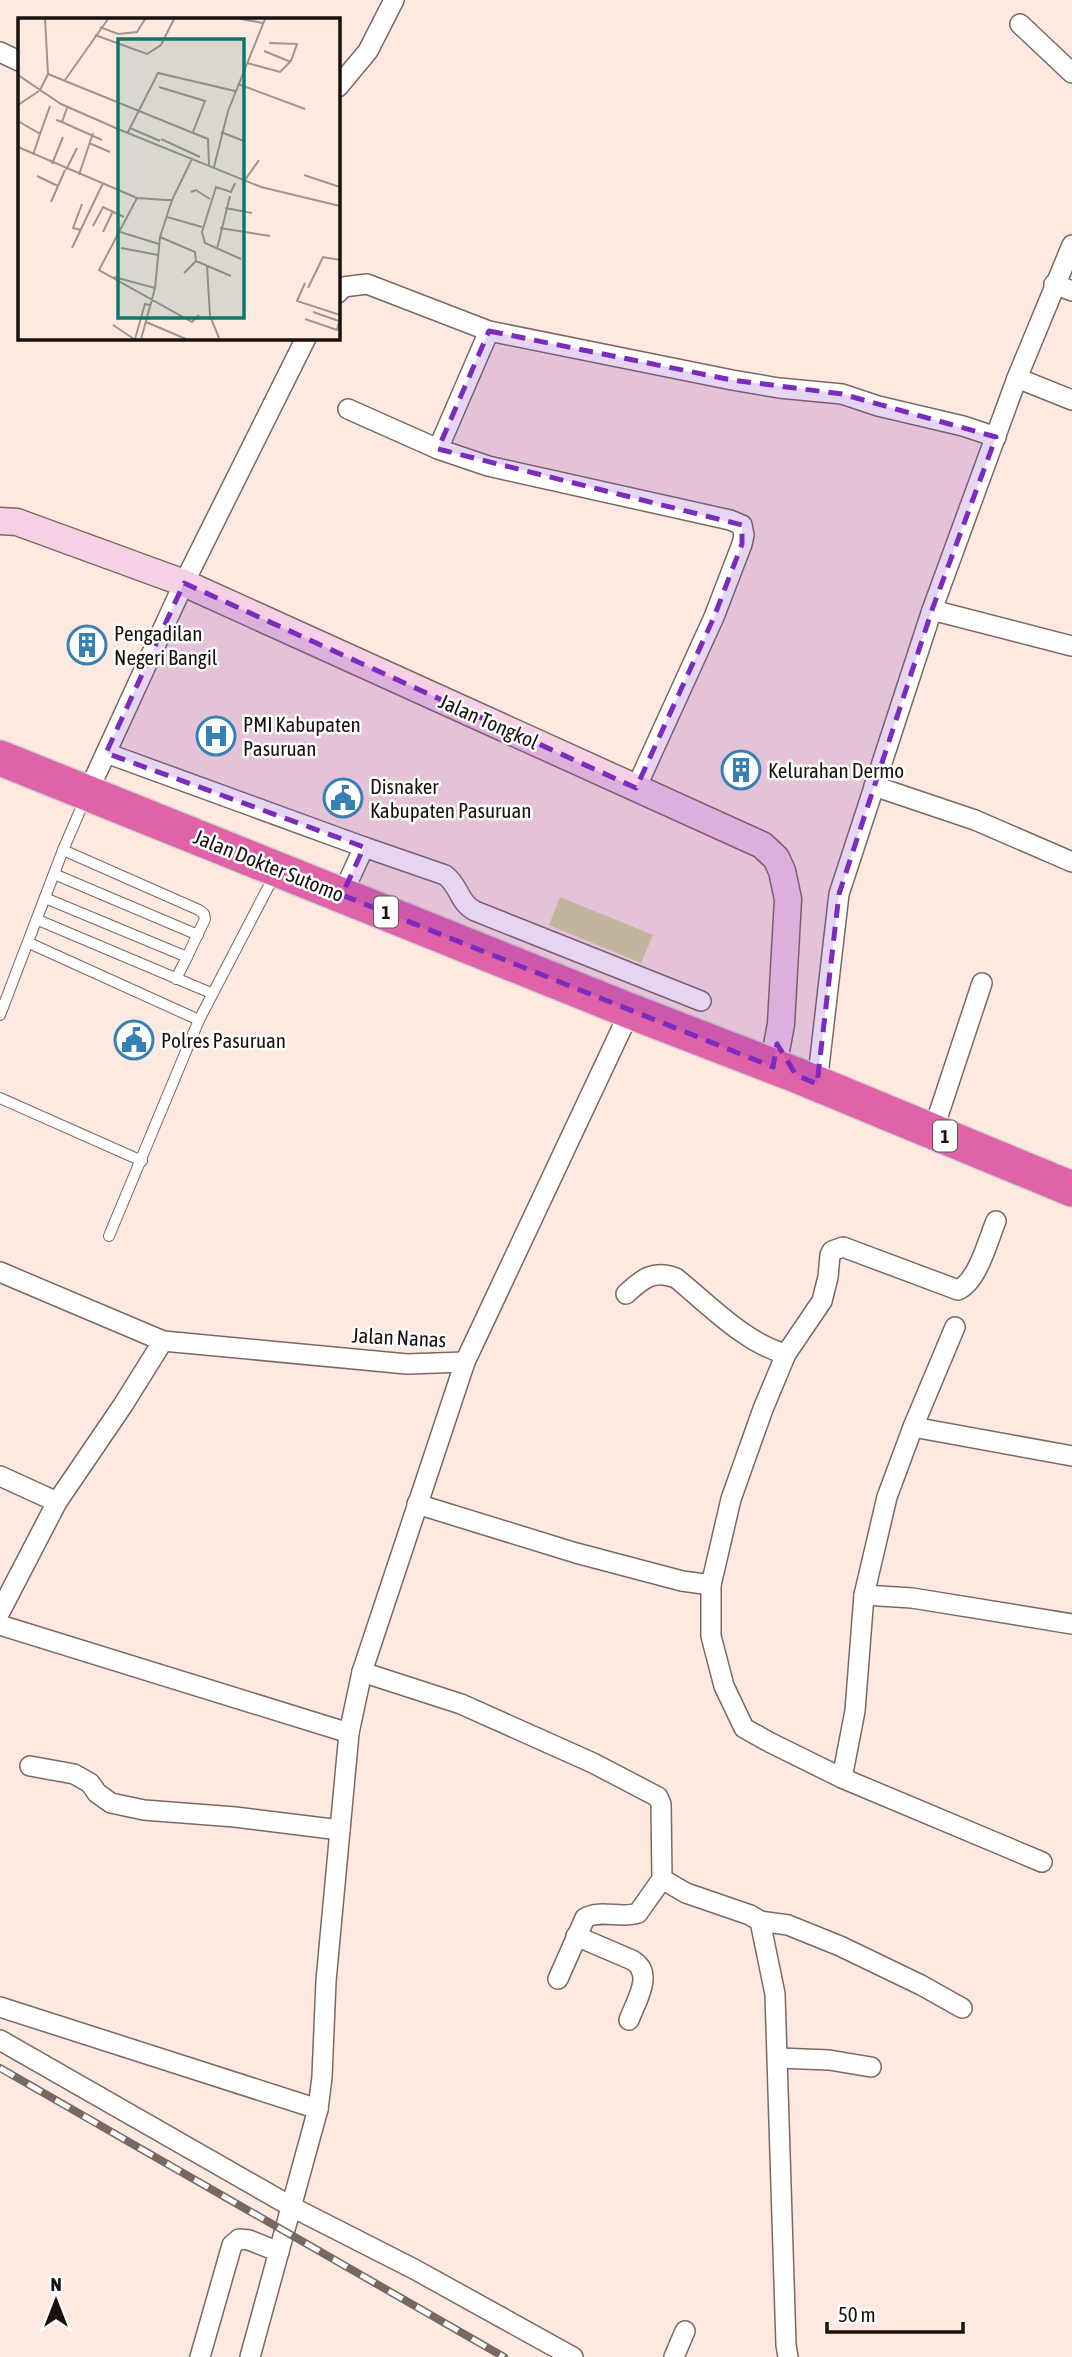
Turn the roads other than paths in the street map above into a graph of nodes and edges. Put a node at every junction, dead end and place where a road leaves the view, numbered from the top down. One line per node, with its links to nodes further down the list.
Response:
1 (394, 0): 6 (street)
2 (1020, 24): 5 (street)
3 (0, 52): 4 (street)
4 (18, 61)
5 (1072, 73)
6 (340, 85)
7 (1072, 245): 8 (street)
8 (1063, 288): 12 (street)
9 (340, 291): 10 (street)
10 (489, 331): 15 (street); 16 (street)
11 (305, 340): 18 (street)
12 (1017, 378): 13 (street); 15 (street)
13 (1072, 400)
14 (348, 409): 16 (street)
15 (990, 435): 19 (street)
16 (438, 449): 24 (street)
17 (0, 521): 18 (street, Jalan Tongkol)
18 (184, 583): 21 (street); 24 (street, Jalan Tongkol)
19 (932, 610): 20 (street); 23 (street)
20 (1072, 646)
21 (106, 753): 25 (street); 26 (street)
22 (0, 758): 25 (highway, Jalan Dokter Sutomo / 1)
23 (874, 786): 28 (street); 44 (street)
24 (636, 788): 44 (street, Jalan Tongkol)
25 (88, 792): 27 (lane); 29 (highway, Jalan Dokter Sutomo / 1)
26 (364, 847): 31 (street); 40 (street)
27 (63, 850): 30 (lane); 34 (lane)
28 (1072, 862)
29 (277, 869): 31 (highway, Jalan Dokter Sutomo / 1); 39 (lane)
30 (54, 874): 32 (lane); 34 (lane)
31 (342, 895): 41 (highway, Jalan Dokter Sutomo / 1)
32 (45, 898): 33 (lane); 36 (lane)
33 (38, 919): 35 (lane); 37 (lane)
34 (198, 935): 36 (lane)
35 (29, 943): 42 (lane); 43 (lane)
36 (187, 957): 37 (lane)
37 (176, 979): 39 (lane)
38 (982, 982): 46 (street)
39 (211, 993): 43 (lane)
40 (701, 1001)
41 (630, 1012): 44 (highway, Jalan Dokter Sutomo / 1); 56 (street, Jalan Nanas)
42 (0, 1016)
43 (199, 1020): 47 (lane)
44 (797, 1076): 46 (highway, 1)
45 (0, 1098): 47 (lane)
46 (933, 1131): 48 (highway, 1)
47 (142, 1161): 50 (lane)
48 (1072, 1189)
49 (996, 1221): 55 (street)
50 (109, 1236)
51 (0, 1272): 54 (street, Jalan Nanas)
52 (626, 1294): 55 (street)
53 (955, 1327): 57 (street)
54 (163, 1341): 56 (street, Jalan Nanas); 60 (street)
55 (778, 1352): 62 (street)
56 (465, 1362): 61 (street)
57 (913, 1427): 58 (street); 63 (street)
58 (1072, 1456)
59 (0, 1476): 60 (street)
60 (57, 1502): 64 (street)
61 (417, 1504): 62 (street); 67 (street)
62 (706, 1585): 70 (street)
63 (864, 1595): 65 (street); 70 (street)
64 (0, 1612)
65 (1072, 1624)
66 (0, 1626): 68 (street)
67 (362, 1672): 68 (street); 73 (street)
68 (349, 1733): 71 (street)
69 (30, 1766): 71 (street)
70 (842, 1778): 72 (street)
71 (340, 1830): 83 (street)
72 (1042, 1862)
73 (662, 1879): 74 (street); 75 (street)
74 (769, 1922): 78 (street); 81 (street)
75 (576, 1936): 76 (street); 79 (street)
76 (558, 1979)
77 (0, 2007): 83 (street)
78 (962, 2008)
79 (629, 2020)
80 (0, 2040): 84 (street)
81 (788, 2058): 82 (street); 91 (street)
82 (871, 2067)
83 (318, 2109): 84 (street)
84 (292, 2207): 85 (street); 89 (street)
85 (279, 2252): 87 (street); 88 (street)
86 (685, 2331): 90 (street)
87 (200, 2357)
88 (250, 2357)
89 (573, 2357)
90 (674, 2357)
91 (788, 2357)

